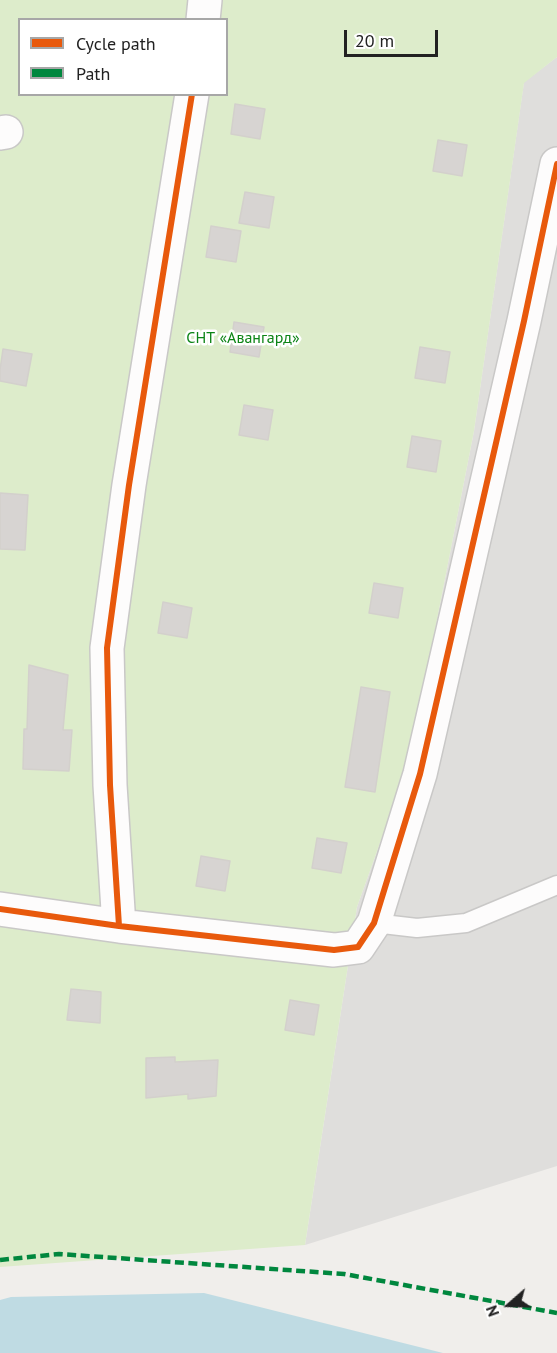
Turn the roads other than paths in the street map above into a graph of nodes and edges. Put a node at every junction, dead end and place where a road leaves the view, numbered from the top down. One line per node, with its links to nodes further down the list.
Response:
1 (205, 0): 2 (street)
2 (203, 18)
3 (192, 96): 8 (street)
4 (557, 164): 7 (street)
5 (557, 885): 7 (lane)
6 (0, 909): 8 (street)
7 (374, 923): 8 (street)
8 (118, 926)

